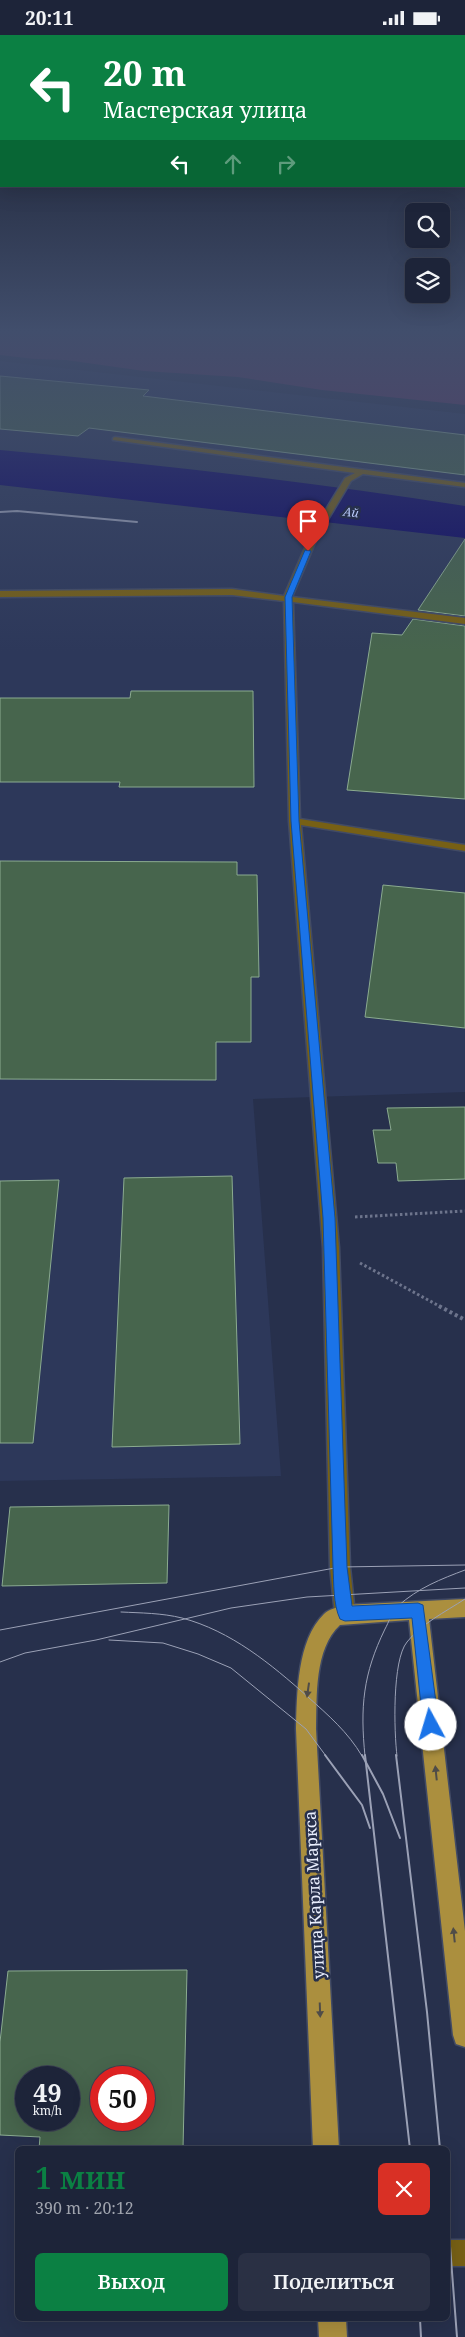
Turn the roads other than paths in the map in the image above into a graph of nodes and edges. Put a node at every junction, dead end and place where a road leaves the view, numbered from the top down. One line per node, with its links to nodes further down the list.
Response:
1 (114, 439): 2 (street)
2 (363, 471): 3 (street); 5 (street)
3 (465, 485)
4 (0, 593): 5 (street)
5 (288, 597): 6 (street); 7 (street)
6 (465, 621)
7 (295, 821): 8 (street); 11 (street)
8 (465, 847)
9 (465, 1608): 10 (main road)
10 (418, 1610): 11 (main road); 12 (main road, one-way to 10)
11 (345, 1614): 13 (main road, улица Карла Маркса, one-way to 13)
12 (465, 2035)
13 (326, 2146)
14 (450, 2253): 15 (street)
15 (465, 2253)
16 (332, 2321): 17 (main road)
17 (333, 2337)

